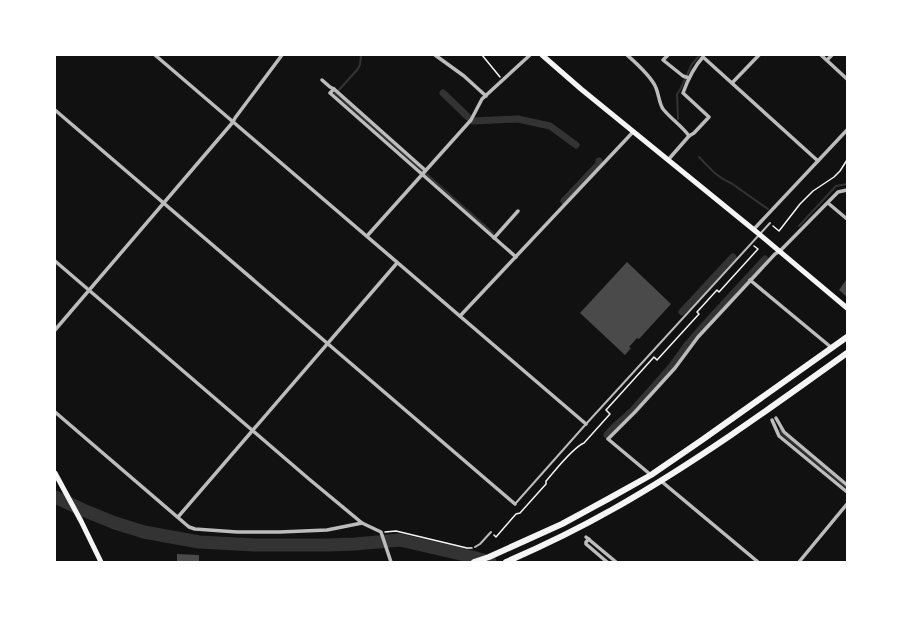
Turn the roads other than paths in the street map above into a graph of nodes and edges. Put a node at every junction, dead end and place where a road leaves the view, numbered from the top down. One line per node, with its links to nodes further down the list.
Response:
1 (154, 55): 20 (street)
2 (282, 55): 20 (street)
3 (435, 55): 18 (street)
4 (530, 55): 18 (street)
5 (542, 55): 22 (main road)
6 (627, 55): 23 (street)
7 (668, 55): 13 (street)
8 (759, 55): 16 (street)
9 (821, 55): 12 (street)
10 (832, 55): 12 (street)
11 (702, 56): 13 (street); 16 (street)
12 (827, 60): 14 (street)
13 (688, 78): 23 (street)
14 (847, 79)
15 (322, 80): 17 (street)
16 (732, 83): 25 (street)
17 (334, 89): 26 (street); 27 (street)
18 (486, 96): 26 (street)
19 (55, 110): 30 (street)
20 (233, 122): 30 (street); 36 (street)
21 (847, 130): 25 (street)
22 (634, 132): 24 (main road); 39 (street)
23 (690, 136): 24 (street)
24 (668, 160): 34 (main road)
25 (818, 161): 34 (street)
26 (425, 170): 27 (street)
27 (422, 174): 36 (street); 37 (street)
28 (847, 190): 29 (street)
29 (828, 203): 32 (street); 38 (street)
30 (164, 204): 43 (street); 48 (street)
31 (518, 211): 37 (street)
32 (847, 219)
33 (770, 223): 35 (lane)
34 (754, 229): 35 (main road)
35 (760, 234): 38 (main road); 52 (lane)
36 (367, 236): 41 (street)
37 (494, 238): 39 (street)
38 (780, 252): 42 (street); 44 (main road)
39 (516, 257): 45 (street)
40 (55, 261): 43 (street)
41 (397, 263): 45 (street); 48 (street)
42 (750, 280): 49 (street); 55 (street)
43 (89, 290): 46 (street); 53 (street)
44 (847, 308)
45 (460, 316): 52 (street)
46 (55, 330)
47 (847, 337): 49 (highway)
48 (327, 344): 53 (street); 59 (street)
49 (832, 348): 55 (highway)
50 (847, 353): 56 (highway)
51 (55, 412): 61 (street)
52 (586, 424): 59 (lane)
53 (252, 431): 61 (street); 62 (street)
54 (55, 473): 65 (main road)
55 (651, 475): 67 (highway)
56 (661, 481): 68 (highway); 71 (street)
57 (847, 485): 58 (street)
58 (847, 492)
59 (515, 504)
60 (847, 504): 72 (street)
61 (178, 517): 62 (street)
62 (362, 523): 66 (street)
63 (491, 532): 64 (lane)
64 (475, 547)
65 (101, 562)
66 (391, 562)
67 (474, 562)
68 (506, 562)
69 (607, 562): 70 (street)
70 (616, 562)
71 (758, 562)
72 (799, 562)

